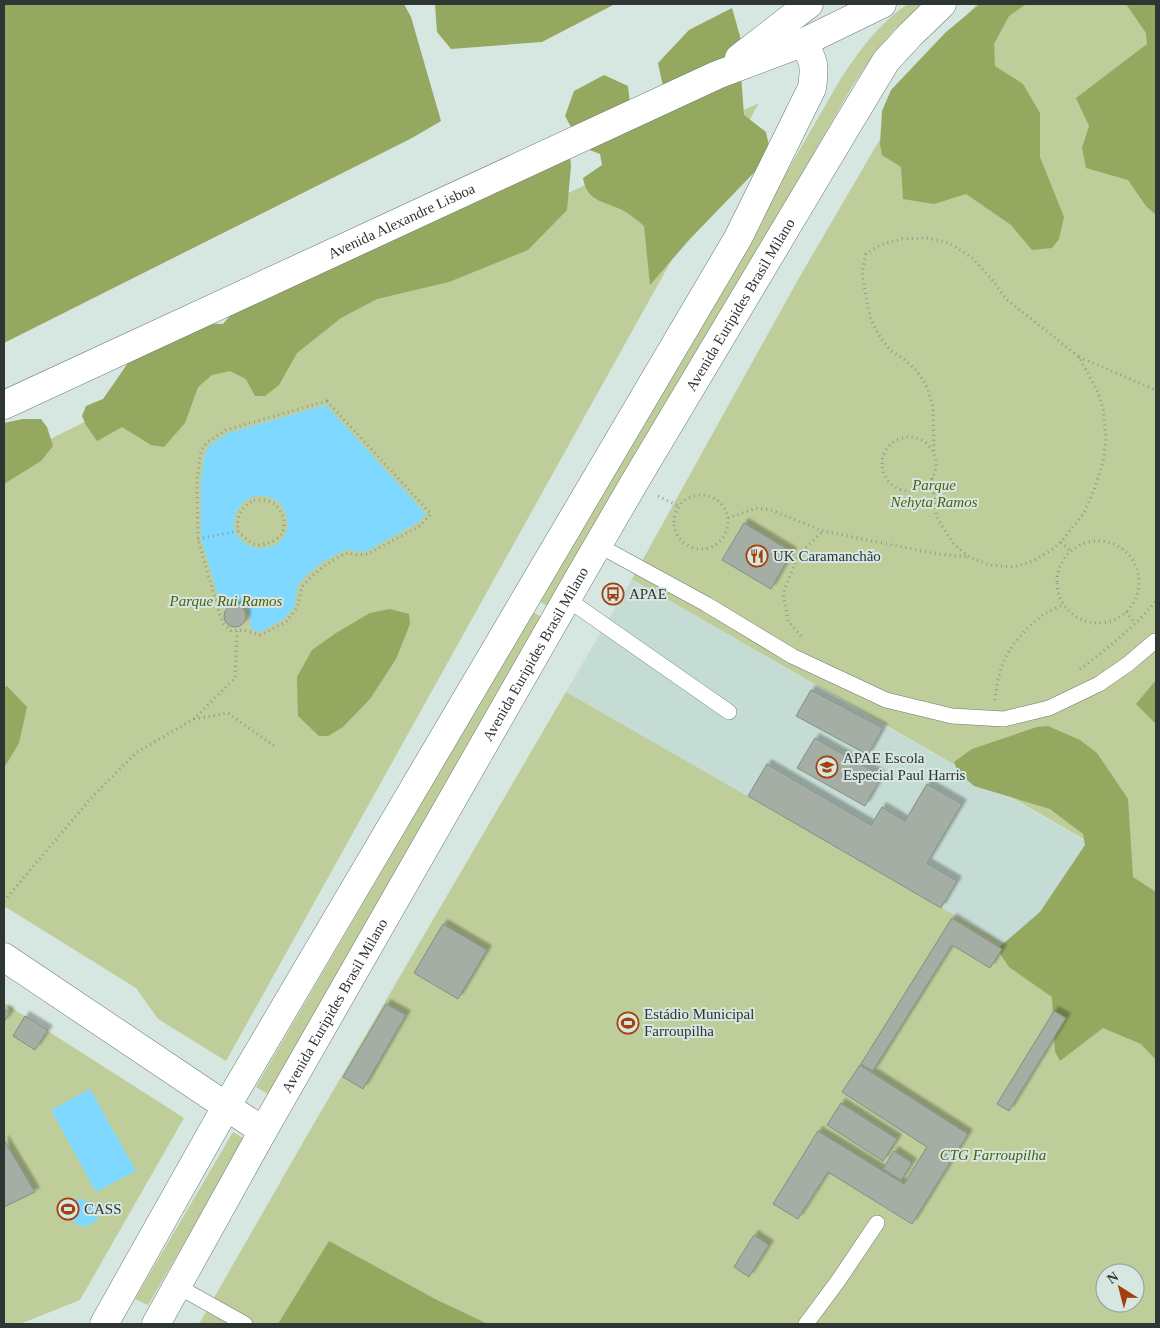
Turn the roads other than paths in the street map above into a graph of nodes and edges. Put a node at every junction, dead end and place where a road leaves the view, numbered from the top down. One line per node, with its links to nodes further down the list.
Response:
1 (809, 4): 6 (main road)
2 (854, 4): 5 (main road)
3 (882, 4): 5 (main road)
4 (942, 4): 8 (main road, Avenida Euripides Brasil Milano)
5 (802, 43): 6 (main road, Avenida Alexandre Lisboa); 13 (main road)
6 (717, 74): 7 (main road, Avenida Alexandre Lisboa)
7 (4, 404)
8 (598, 545): 9 (main road, Avenida Euripides Brasil Milano); 10 (lane)
9 (567, 599): 11 (lane); 14 (main road, Avenida Euripides Brasil Milano)
10 (1156, 642)
11 (729, 712)
12 (4, 957): 13 (main road)
13 (226, 1107): 14 (main road); 18 (main road)
14 (263, 1131): 16 (main road, Avenida Euripides Brasil Milano)
15 (877, 1223): 20 (lane)
16 (177, 1286): 17 (main road, Avenida Euripides Brasil Milano); 19 (lane)
17 (152, 1322)
18 (104, 1324)
19 (245, 1324)
20 (806, 1324)

